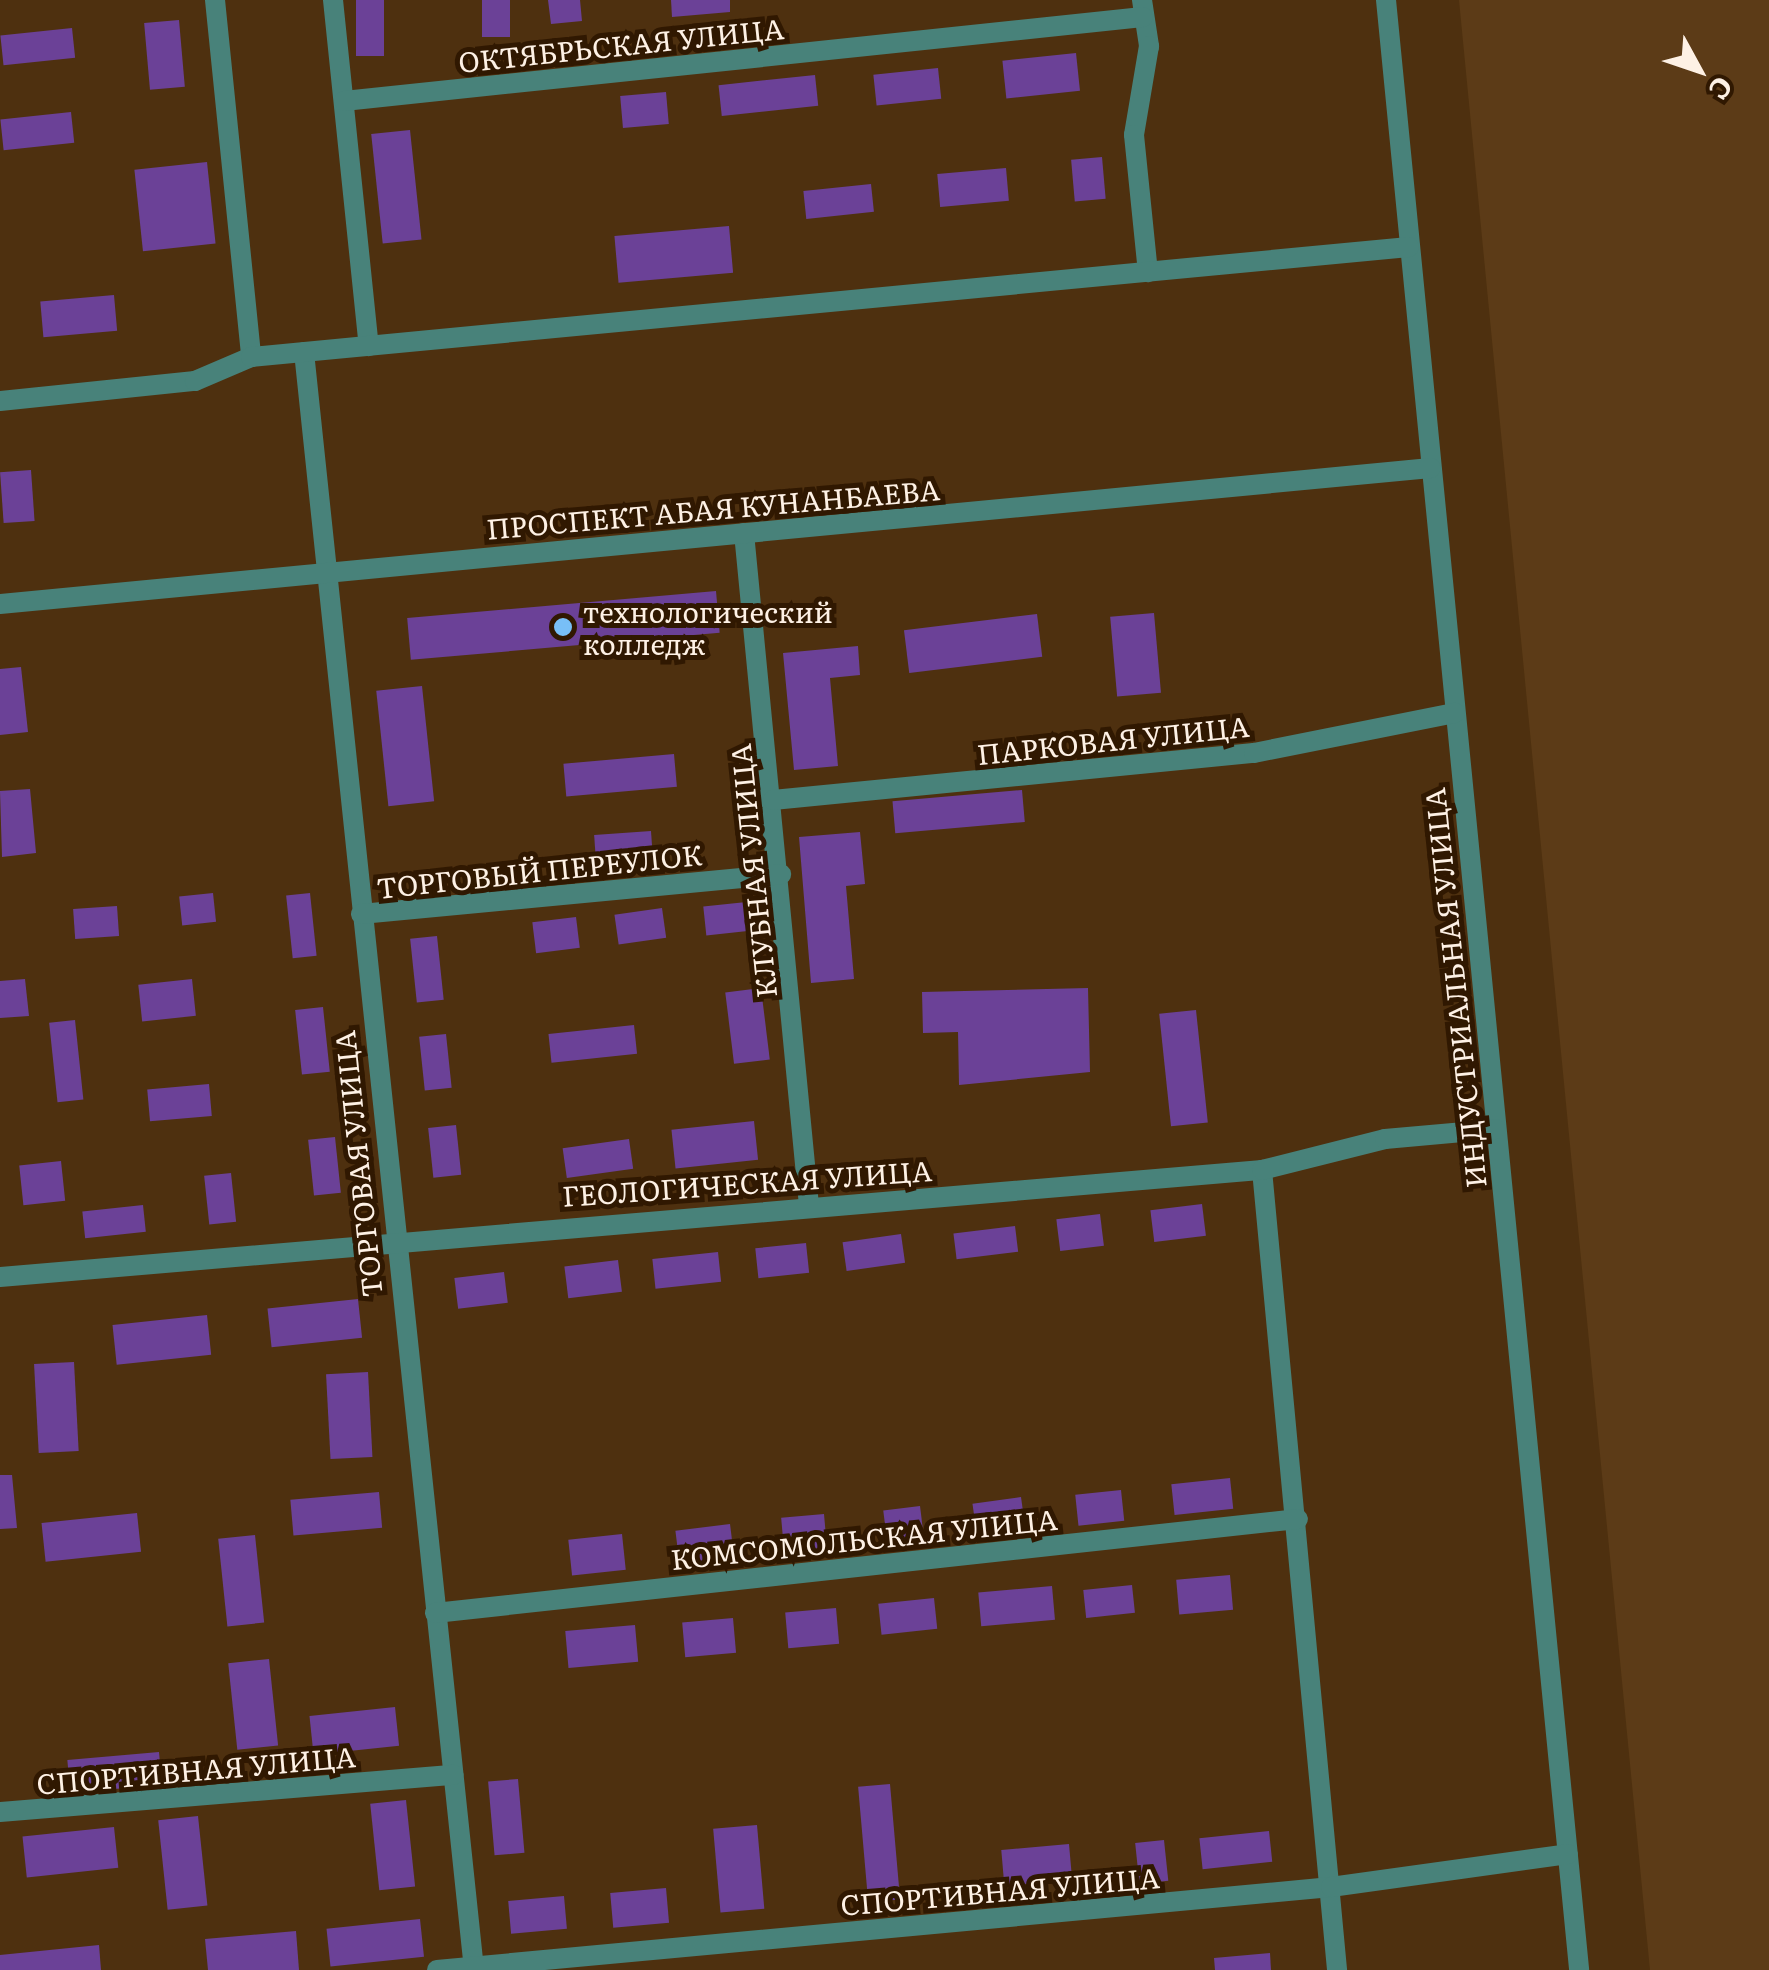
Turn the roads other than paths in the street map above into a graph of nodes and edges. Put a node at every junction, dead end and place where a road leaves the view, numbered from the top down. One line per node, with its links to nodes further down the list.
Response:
1 (215, 0): 10 (street)
2 (333, 0): 5 (street)
3 (1386, 0): 6 (street, ИНДУСТРИАЛЬНАЯ УЛИЦА)
4 (1143, 8): 5 (street, ОКТЯБРЬСКАЯ УЛИЦА); 7 (street)
5 (344, 101): 8 (street)
6 (1409, 247): 7 (street); 12 (street, ИНДУСТРИАЛЬНАЯ УЛИЦА)
7 (1148, 272): 8 (street)
8 (369, 346): 9 (street)
9 (304, 352): 10 (street); 14 (street, ТОРГОВАЯ УЛИЦА)
10 (251, 357): 11 (street)
11 (0, 400)
12 (1431, 468): 13 (street, ПРОСПЕКТ АБАЯ КУНАНБАЕВА); 16 (street, ИНДУСТРИАЛЬНАЯ УЛИЦА)
13 (744, 533): 14 (street, ПРОСПЕКТ АБАЯ КУНАНБАЕВА); 17 (street, КЛУБНАЯ УЛИЦА)
14 (332, 572): 15 (street, ПРОСПЕКТ АБАЯ КУНАНБАЕВА); 19 (street, ТОРГОВАЯ УЛИЦА)
15 (0, 604)
16 (1455, 714): 17 (street, ПАРКОВАЯ УЛИЦА); 20 (street, ИНДУСТРИАЛЬНАЯ УЛИЦА)
17 (773, 800): 18 (street, КЛУБНАЯ УЛИЦА)
18 (782, 874): 19 (street, ТОРГОВЫЙ ПЕРЕУЛОК); 22 (street, КЛУБНАЯ УЛИЦА)
19 (361, 914): 23 (street, ТОРГОВАЯ УЛИЦА)
20 (1496, 1129): 21 (street, ГЕОЛОГИЧЕСКАЯ УЛИЦА); 29 (street, ИНДУСТРИАЛЬНАЯ УЛИЦА)
21 (1262, 1170): 22 (street, ГЕОЛОГИЧЕСКАЯ УЛИЦА); 25 (street)
22 (809, 1205): 23 (street, ГЕОЛОГИЧЕСКАЯ УЛИЦА)
23 (390, 1238): 24 (street, ГЕОЛОГИЧЕСКАЯ УЛИЦА); 26 (street, ТОРГОВАЯ УЛИЦА)
24 (0, 1278)
25 (1298, 1518): 26 (street, КОМСОМОЛЬСКАЯ УЛИЦА); 30 (street)
26 (435, 1612): 27 (street, ТОРГОВАЯ УЛИЦА)
27 (453, 1775): 28 (street, СПОРТИВНАЯ УЛИЦА); 31 (street, ТОРГОВАЯ УЛИЦА)
28 (2, 1812)
29 (1568, 1854): 30 (street, СПОРТИВНАЯ УЛИЦА); 34 (street, ИНДУСТРИАЛЬНАЯ УЛИЦА)
30 (1330, 1887): 31 (street, СПОРТИВНАЯ УЛИЦА); 33 (street)
31 (473, 1968): 32 (street, СПОРТИВНАЯ УЛИЦА)
32 (437, 1970)
33 (1337, 1970)
34 (1579, 1970)

